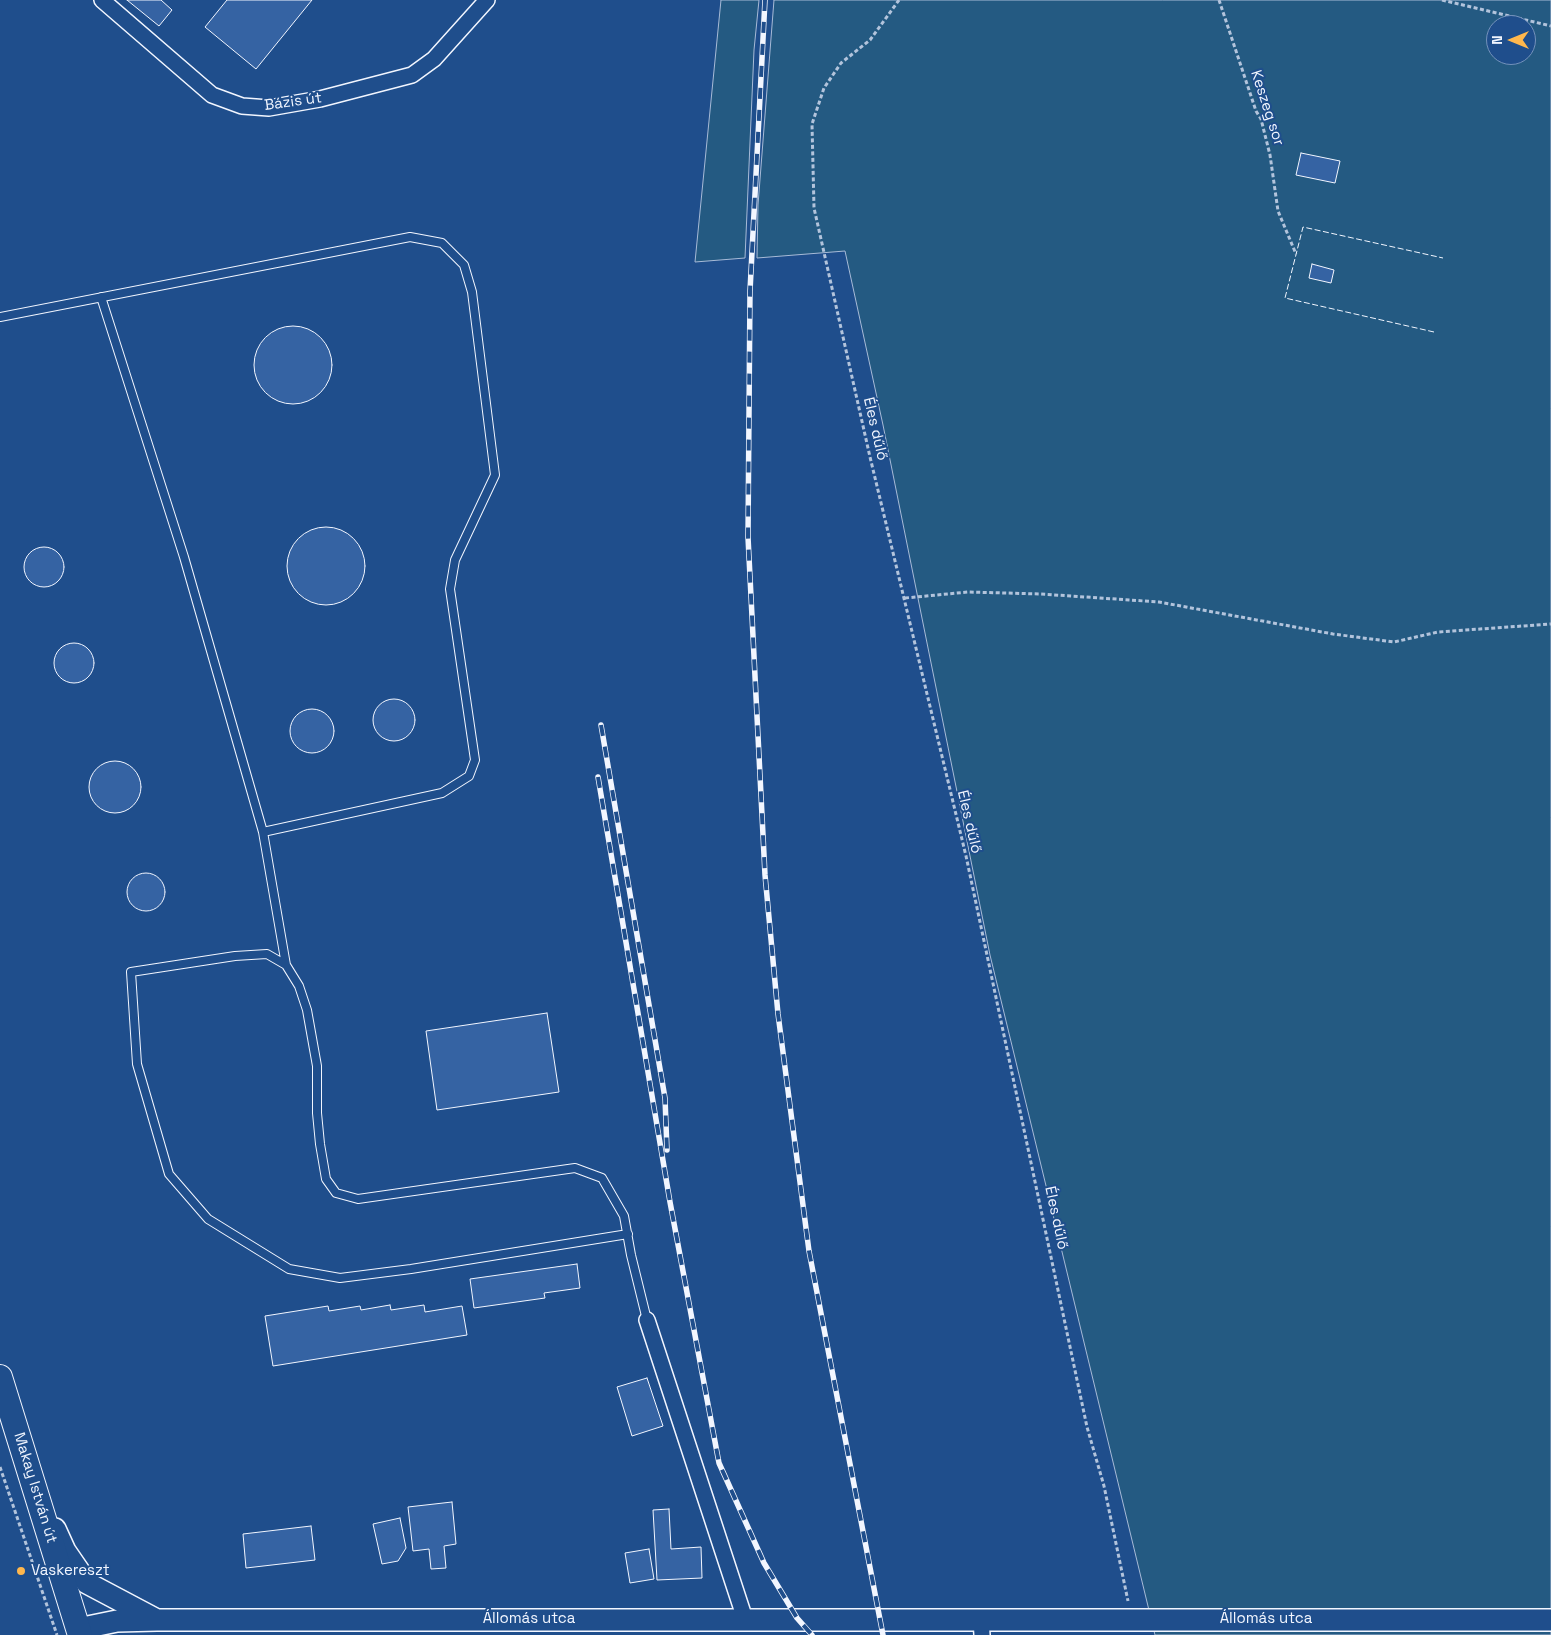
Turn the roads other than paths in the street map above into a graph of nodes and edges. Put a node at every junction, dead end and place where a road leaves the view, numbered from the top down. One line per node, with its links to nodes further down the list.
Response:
1 (102, 0): 2 (street, Bázis út)
2 (487, 0)
3 (100, 297): 4 (lane); 5 (lane); 5 (lane)
4 (0, 316)
5 (263, 832): 6 (lane)
6 (286, 965): 7 (lane); 7 (lane)
7 (628, 1234): 8 (lane)
8 (648, 1320): 11 (street)
9 (0, 1377): 10 (main road, Makay István út)
10 (31, 1474): 12 (main road); 15 (main road, Makay István út)
11 (745, 1619): 12 (main road, Állomás utca); 14 (main road, Állomás utca)
12 (157, 1620): 15 (main road, Állomás utca); 16 (main road)
13 (1551, 1620): 14 (main road, Állomás utca)
14 (982, 1627)
15 (72, 1633)
16 (126, 1635)

